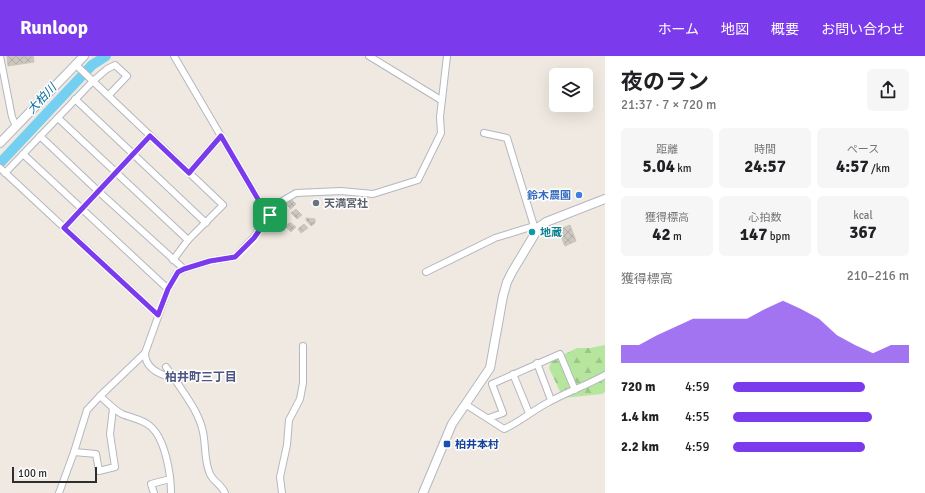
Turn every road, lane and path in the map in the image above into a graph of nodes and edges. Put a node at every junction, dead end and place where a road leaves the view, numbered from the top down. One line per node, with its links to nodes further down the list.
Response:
1 (0, 56): 7 (street)
2 (84, 56): 6 (street)
3 (174, 56): 17 (street)
4 (369, 56): 11 (street)
5 (447, 56): 11 (street)
6 (77, 66): 8 (street); 13 (street)
7 (1, 67): 13 (street)
8 (91, 79): 9 (street); 9 (street); 10 (street)
9 (109, 96): 16 (street)
10 (75, 99): 12 (street); 20 (street)
11 (441, 100): 27 (street)
12 (58, 118): 15 (street); 22 (street)
13 (16, 126): 18 (street)
14 (484, 134): 30 (street)
15 (40, 136): 19 (street); 24 (street)
16 (150, 136): 20 (street); 23 (street)
17 (221, 136): 23 (street); 27 (street)
18 (0, 143)
19 (23, 154): 21 (street); 26 (street)
20 (132, 154): 22 (street); 28 (street)
21 (3, 171): 31 (street)
22 (115, 173): 24 (street); 32 (street)
23 (189, 173): 28 (street)
24 (98, 191): 26 (street); 33 (street)
25 (605, 199): 30 (street)
26 (82, 209): 31 (street); 36 (street)
27 (270, 215): 29 (street); 34 (street)
28 (206, 223): 32 (street)
29 (278, 226)
30 (537, 227): 35 (street); 48 (street)
31 (64, 228): 37 (street)
32 (188, 240): 33 (street)
33 (173, 260): 34 (street)
34 (184, 269): 36 (street)
35 (426, 272)
36 (168, 289): 37 (street)
37 (158, 315): 39 (street)
38 (303, 346): 58 (street)
39 (145, 353): 44 (street); 46 (street)
40 (537, 363): 42 (street); 45 (street); 47 (street)
41 (166, 367): 44 (street)
42 (513, 374): 50 (street); 51 (street)
43 (605, 375): 45 (street)
44 (174, 378): 57 (street)
45 (575, 390): 47 (street)
46 (100, 396): 49 (street); 52 (street)
47 (551, 400): 50 (street)
48 (465, 404): 51 (street); 59 (street)
49 (113, 408): 52 (street); 53 (street)
50 (529, 413): 51 (street)
51 (488, 418)
52 (74, 452): 54 (street)
53 (170, 479): 55 (street); 56 (street)
54 (59, 493)
55 (154, 493)
56 (170, 493)
57 (225, 493)
58 (282, 493)
59 (423, 493)

